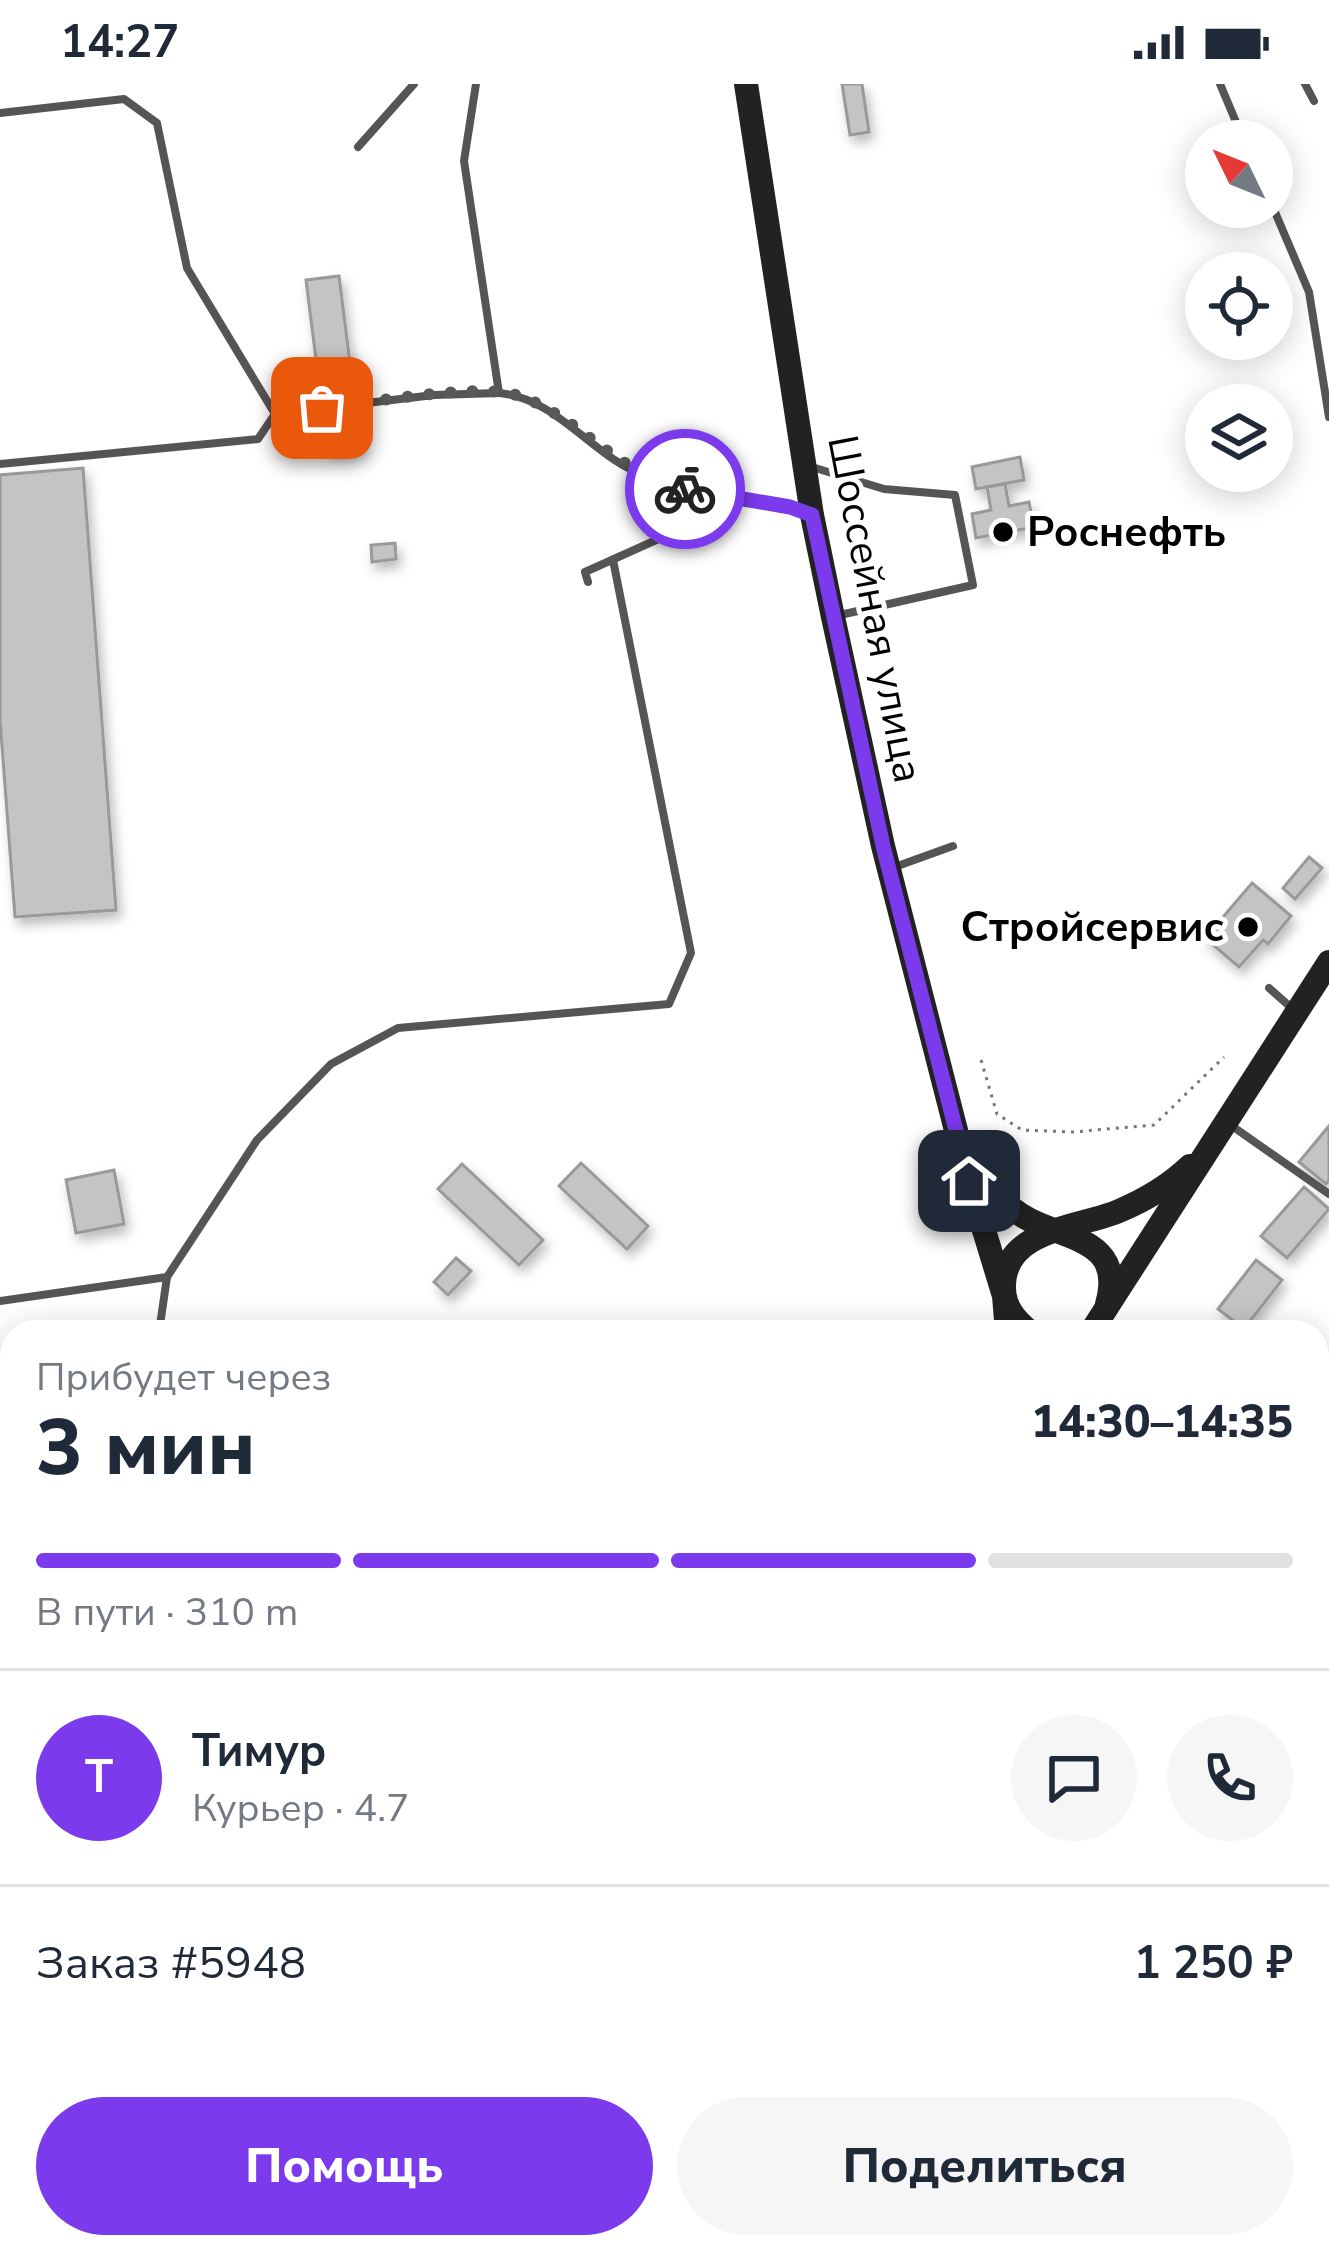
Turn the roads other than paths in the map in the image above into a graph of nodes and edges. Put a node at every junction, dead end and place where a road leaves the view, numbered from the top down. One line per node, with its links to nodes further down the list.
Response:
1 (414, 84): 9 (lane)
2 (476, 84): 11 (lane)
3 (746, 84): 15 (main road, Шоссейная улица)
4 (1220, 84): 8 (lane)
5 (1305, 84): 6 (lane)
6 (1314, 101)
7 (0, 113): 12 (lane)
8 (1235, 120)
9 (358, 147)
10 (1282, 228): 13 (lane)
11 (500, 393): 12 (lane); 16 (lane)
12 (275, 414): 14 (lane)
13 (1329, 417)
14 (0, 464)
15 (804, 464): 17 (main road, Шоссейная улица); 20 (lane)
16 (744, 501): 17 (lane); 18 (lane)
17 (812, 515): 20 (main road, Шоссейная улица)
18 (613, 560): 19 (lane); 30 (lane)
19 (588, 582)
20 (832, 617): 22 (main road, Шоссейная улица)
21 (953, 846): 22 (lane)
22 (889, 870): 27 (main road, Шоссейная улица)
23 (1329, 962): 25 (main road)
24 (1269, 988): 25 (lane)
25 (1297, 1012): 26 (main road)
26 (1226, 1123): 28 (lane); 29 (main road); 37 (main road)
27 (961, 1143): 29 (main road, Шоссейная улица); 31 (main road, Шоссейная улица)
28 (1329, 1194)
29 (1060, 1232): 31 (main road); 36 (main road, Шоссейная улица)
30 (167, 1277): 32 (lane); 33 (lane)
31 (1004, 1296): 34 (main road, Шоссейная улица); 35 (main road)
32 (0, 1301)
33 (161, 1320)
34 (1006, 1320)
35 (1016, 1320)
36 (1095, 1320)
37 (1097, 1320)

